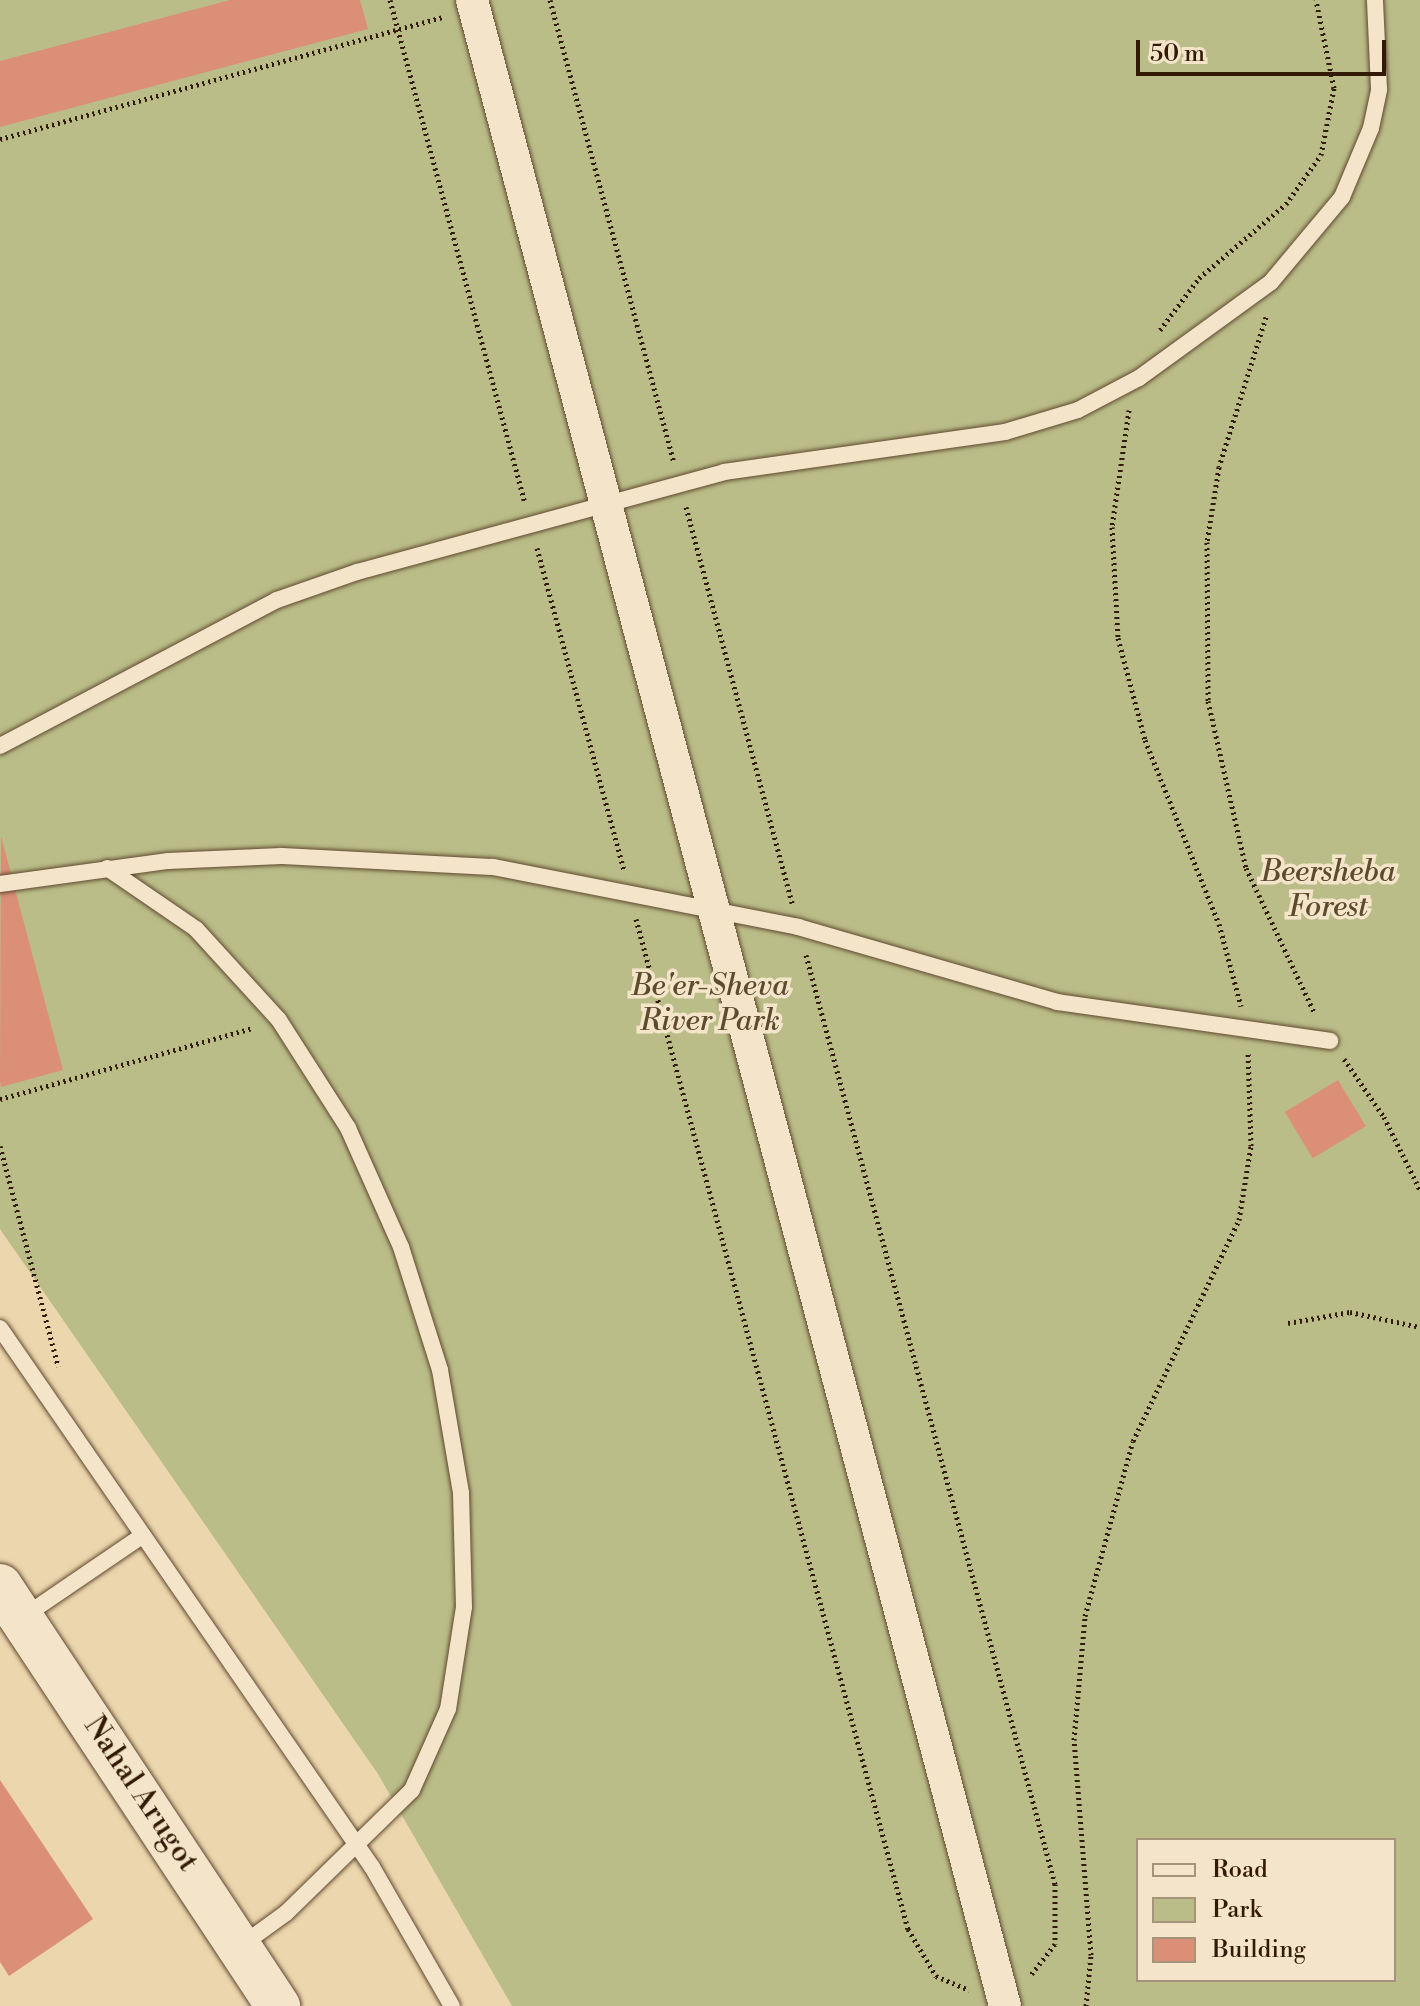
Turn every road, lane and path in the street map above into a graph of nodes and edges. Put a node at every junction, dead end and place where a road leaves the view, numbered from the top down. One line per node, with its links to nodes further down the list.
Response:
1 (390, 0): 5 (path)
2 (1316, 0): 8 (path)
3 (1375, 0): 7 (lane)
4 (473, 4): 5 (path); 9 (street)
5 (398, 29): 6 (path); 10 (path)
6 (0, 139)
7 (1291, 261): 8 (lane); 18 (path)
8 (1139, 378): 9 (lane); 17 (path)
9 (604, 500): 10 (lane); 15 (street)
10 (530, 521): 11 (lane); 14 (path)
11 (0, 746)
12 (107, 868): 13 (lane); 14 (lane); 16 (lane)
13 (0, 884)
14 (629, 890): 15 (lane); 31 (path)
15 (713, 906): 17 (lane); 31 (street)
16 (279, 1020): 19 (path); 28 (lane)
17 (1246, 1033): 18 (lane); 34 (path)
18 (1330, 1041): 21 (path)
19 (0, 1099)
20 (0, 1146): 25 (path)
21 (1420, 1190)
22 (1288, 1323): 23 (path)
23 (1420, 1327)
24 (0, 1328): 26 (lane)
25 (61, 1378)
26 (143, 1535): 27 (lane); 28 (lane)
27 (11, 1601): 30 (street, Nahal Arugot)
28 (357, 1846): 30 (lane); 33 (lane)
29 (1055, 1884): 31 (path)
30 (242, 1945): 32 (street, Nahal Arugot)
31 (1003, 1998)
32 (278, 2006)
33 (452, 2006)
34 (1086, 2006)

